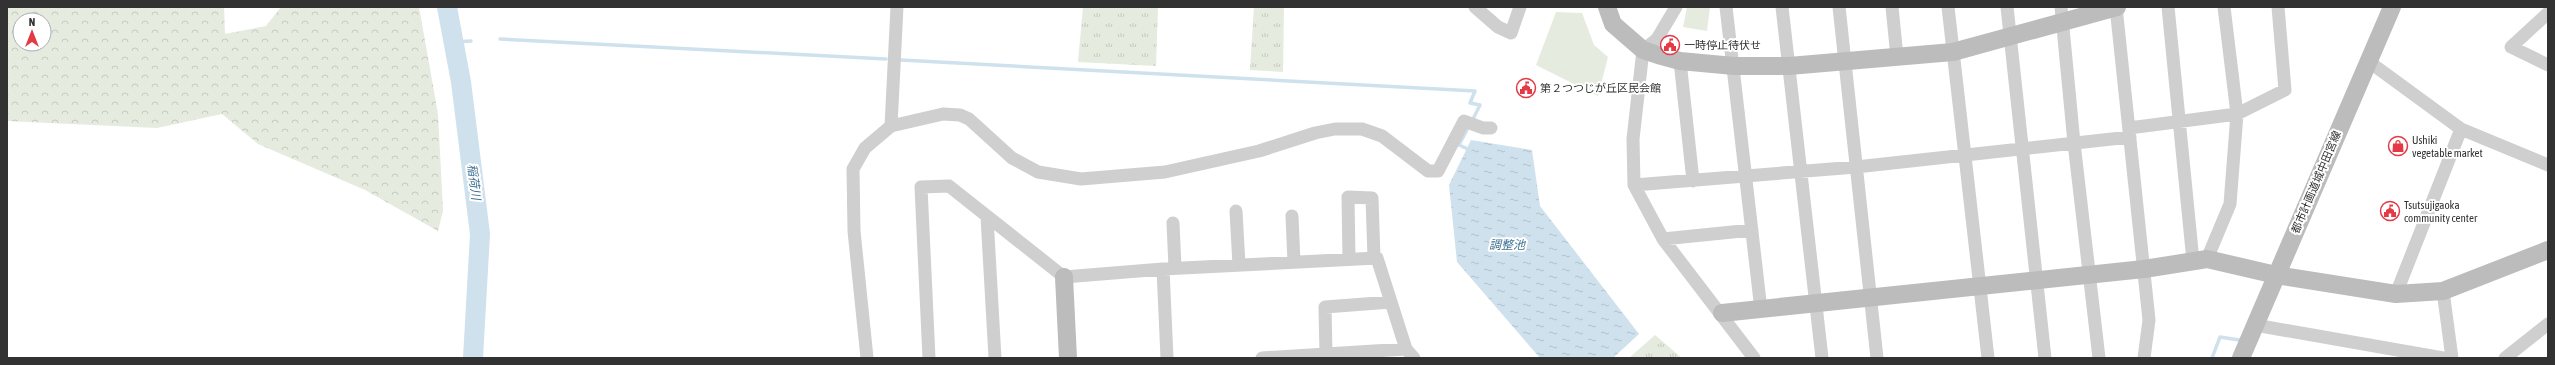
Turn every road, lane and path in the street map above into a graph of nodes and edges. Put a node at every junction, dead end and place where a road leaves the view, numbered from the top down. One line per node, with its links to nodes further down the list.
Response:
1 (897, 7): 31 (street)
2 (1475, 7): 3 (street)
3 (1520, 7)
4 (1607, 7): 20 (street)
5 (1676, 7): 20 (street)
6 (1726, 7): 27 (street)
7 (1782, 7): 28 (street)
8 (1839, 7): 25 (street)
9 (1892, 7): 22 (street)
10 (1948, 7): 21 (street)
11 (2007, 7): 19 (street)
12 (2116, 7): 18 (street); 34 (street)
13 (2168, 7): 30 (street)
14 (2224, 7): 29 (street)
15 (2278, 7): 29 (street)
16 (2392, 7): 24 (street, 都市計画道城中田宮線)
17 (2548, 13): 26 (street)
18 (2062, 15): 19 (street); 35 (street)
19 (2011, 38): 21 (street); 36 (street)
20 (1643, 50): 23 (street); 43 (street)
21 (1953, 52): 22 (street); 37 (street)
22 (1897, 57): 25 (street)
23 (1680, 61): 27 (street); 42 (street)
24 (2368, 61): 33 (street); 59 (street, 都市計画道城中田宮線)
25 (1844, 62): 28 (street); 39 (street)
26 (2548, 65)
27 (1734, 66): 28 (street); 41 (street)
28 (1789, 66): 40 (street)
29 (2237, 114): 30 (street); 53 (street)
30 (2181, 121): 34 (street); 53 (street)
31 (891, 126): 32 (street); 74 (street)
32 (1491, 128)
33 (2462, 129): 38 (street); 64 (street)
34 (2129, 132): 35 (street); 57 (street)
35 (2074, 143): 36 (street); 58 (street)
36 (2023, 148): 37 (street); 61 (street)
37 (1965, 155): 39 (street); 62 (street)
38 (2548, 165)
39 (1856, 167): 40 (street); 65 (street)
40 (1801, 172): 41 (street); 67 (street)
41 (1744, 177): 42 (street); 48 (street)
42 (1694, 181): 43 (street)
43 (1634, 185): 49 (street)
44 (1236, 210): 55 (street)
45 (1292, 216): 54 (street)
46 (987, 217): 60 (street); 75 (street); 76 (street)
47 (1173, 223): 56 (street)
48 (1752, 230): 49 (street); 68 (street)
49 (1663, 239): 69 (street)
50 (2548, 250): 63 (street)
51 (1374, 258): 52 (street); 52 (street); 66 (street)
52 (1350, 259): 54 (street)
53 (2200, 260): 57 (street); 59 (street)
54 (1294, 262): 55 (street)
55 (1239, 265): 56 (street)
56 (1169, 268): 60 (street); 78 (street)
57 (2144, 269): 58 (street); 86 (street)
58 (2088, 275): 61 (street); 85 (street)
59 (2276, 275): 64 (street); 71 (street, 都市計画道城中田宮線)
60 (1064, 277): 77 (street)
61 (2036, 279): 62 (street); 84 (street)
62 (1981, 285): 65 (street); 83 (street)
63 (2443, 291): 64 (street); 89 (street)
64 (2396, 294)
65 (1870, 297): 67 (street); 82 (street)
66 (1391, 302): 72 (street); 73 (street)
67 (1817, 303): 68 (street); 81 (street)
68 (1761, 310): 69 (street)
69 (1722, 313): 80 (street)
70 (2548, 324): 90 (street)
71 (2255, 325): 87 (street, 都市計画道城中田宮線); 88 (street)
72 (1326, 354): 73 (street); 79 (street)
73 (1410, 354)
74 (867, 358)
75 (929, 358)
76 (995, 358)
77 (1068, 358)
78 (1167, 358)
79 (1262, 358)
80 (1754, 358)
81 (1822, 358)
82 (1877, 358)
83 (1988, 358)
84 (2046, 358)
85 (2099, 358)
86 (2144, 358)
87 (2241, 358)
88 (2443, 358)
89 (2452, 358)
90 (2505, 358)

